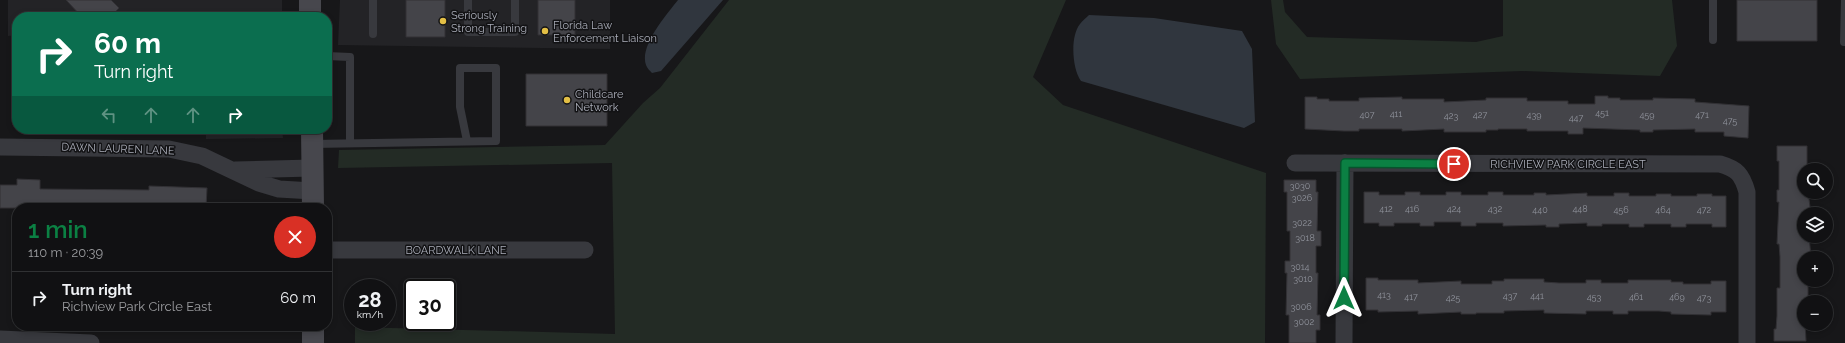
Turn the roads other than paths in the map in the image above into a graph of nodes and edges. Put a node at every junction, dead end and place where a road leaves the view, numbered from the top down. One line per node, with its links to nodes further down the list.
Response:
1 (310, 0): 7 (main road)
2 (373, 0): 8 (lane)
3 (468, 0): 4 (lane)
4 (515, 0)
5 (1713, 0): 9 (lane)
6 (1844, 0): 10 (lane)
7 (310, 12)
8 (373, 34)
9 (1713, 40)
10 (1844, 42)
11 (332, 56): 14 (lane)
12 (312, 136): 14 (lane); 18 (main road)
13 (467, 141): 13 (lane); 14 (lane)
14 (350, 143)
15 (0, 147): 19 (street, DAWN LAUREN LANE)
16 (1295, 163): 17 (street, RICHVIEW PARK CIRCLE EAST)
17 (1345, 163): 27 (street); 28 (street, RICHVIEW PARK CIRCLE EAST)
18 (312, 168): 19 (street, DAWN LAUREN LANE); 20 (main road)
19 (232, 170): 20 (street, DAWN LAUREN LANE)
20 (313, 200)
21 (332, 250): 22 (street, BOARDWALK LANE)
22 (585, 250)
23 (313, 331): 26 (main road)
24 (0, 339): 25 (street)
25 (91, 343)
26 (313, 343)
27 (1344, 343)
28 (1746, 343)

